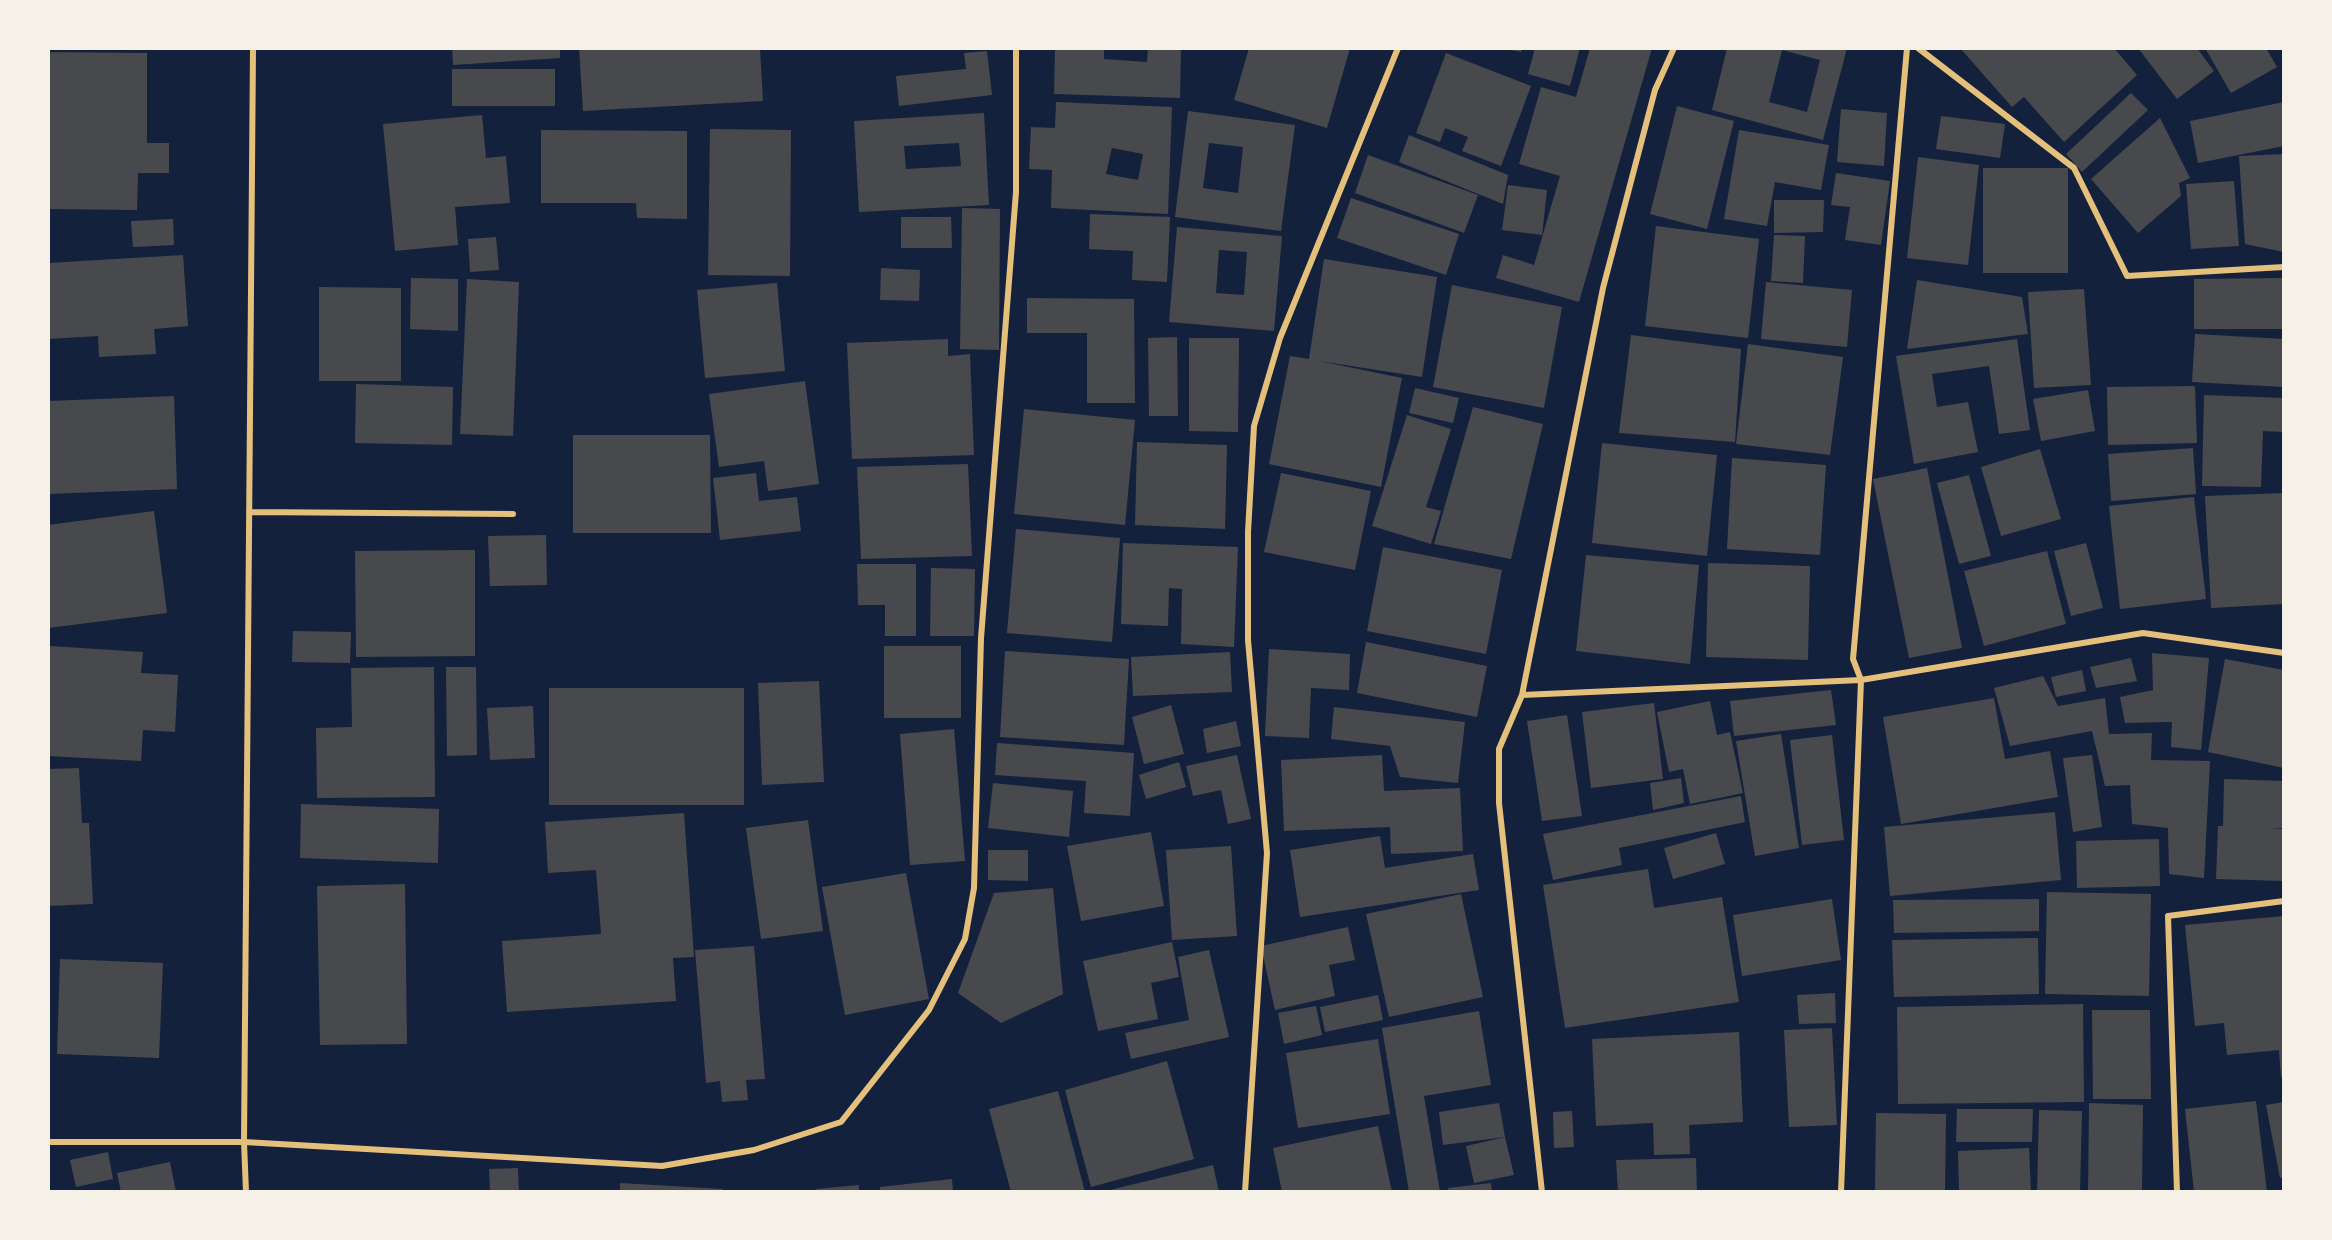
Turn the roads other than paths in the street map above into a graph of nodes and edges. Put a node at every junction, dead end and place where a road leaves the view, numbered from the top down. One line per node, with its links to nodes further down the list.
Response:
1 (253, 48): 8 (street)
2 (1016, 48): 15 (street)
3 (1398, 48): 17 (street)
4 (1674, 48): 12 (street)
5 (1907, 48): 11 (street)
6 (1918, 48): 7 (street)
7 (2284, 267)
8 (249, 512): 9 (street); 15 (street)
9 (513, 514)
10 (2284, 653): 11 (street)
11 (1861, 680): 12 (street); 19 (street)
12 (1522, 695): 18 (street)
13 (2284, 901): 20 (street)
14 (48, 1142): 15 (street)
15 (244, 1142): 16 (street)
16 (246, 1192)
17 (1245, 1192)
18 (1542, 1192)
19 (1840, 1192)
20 (2177, 1192)

